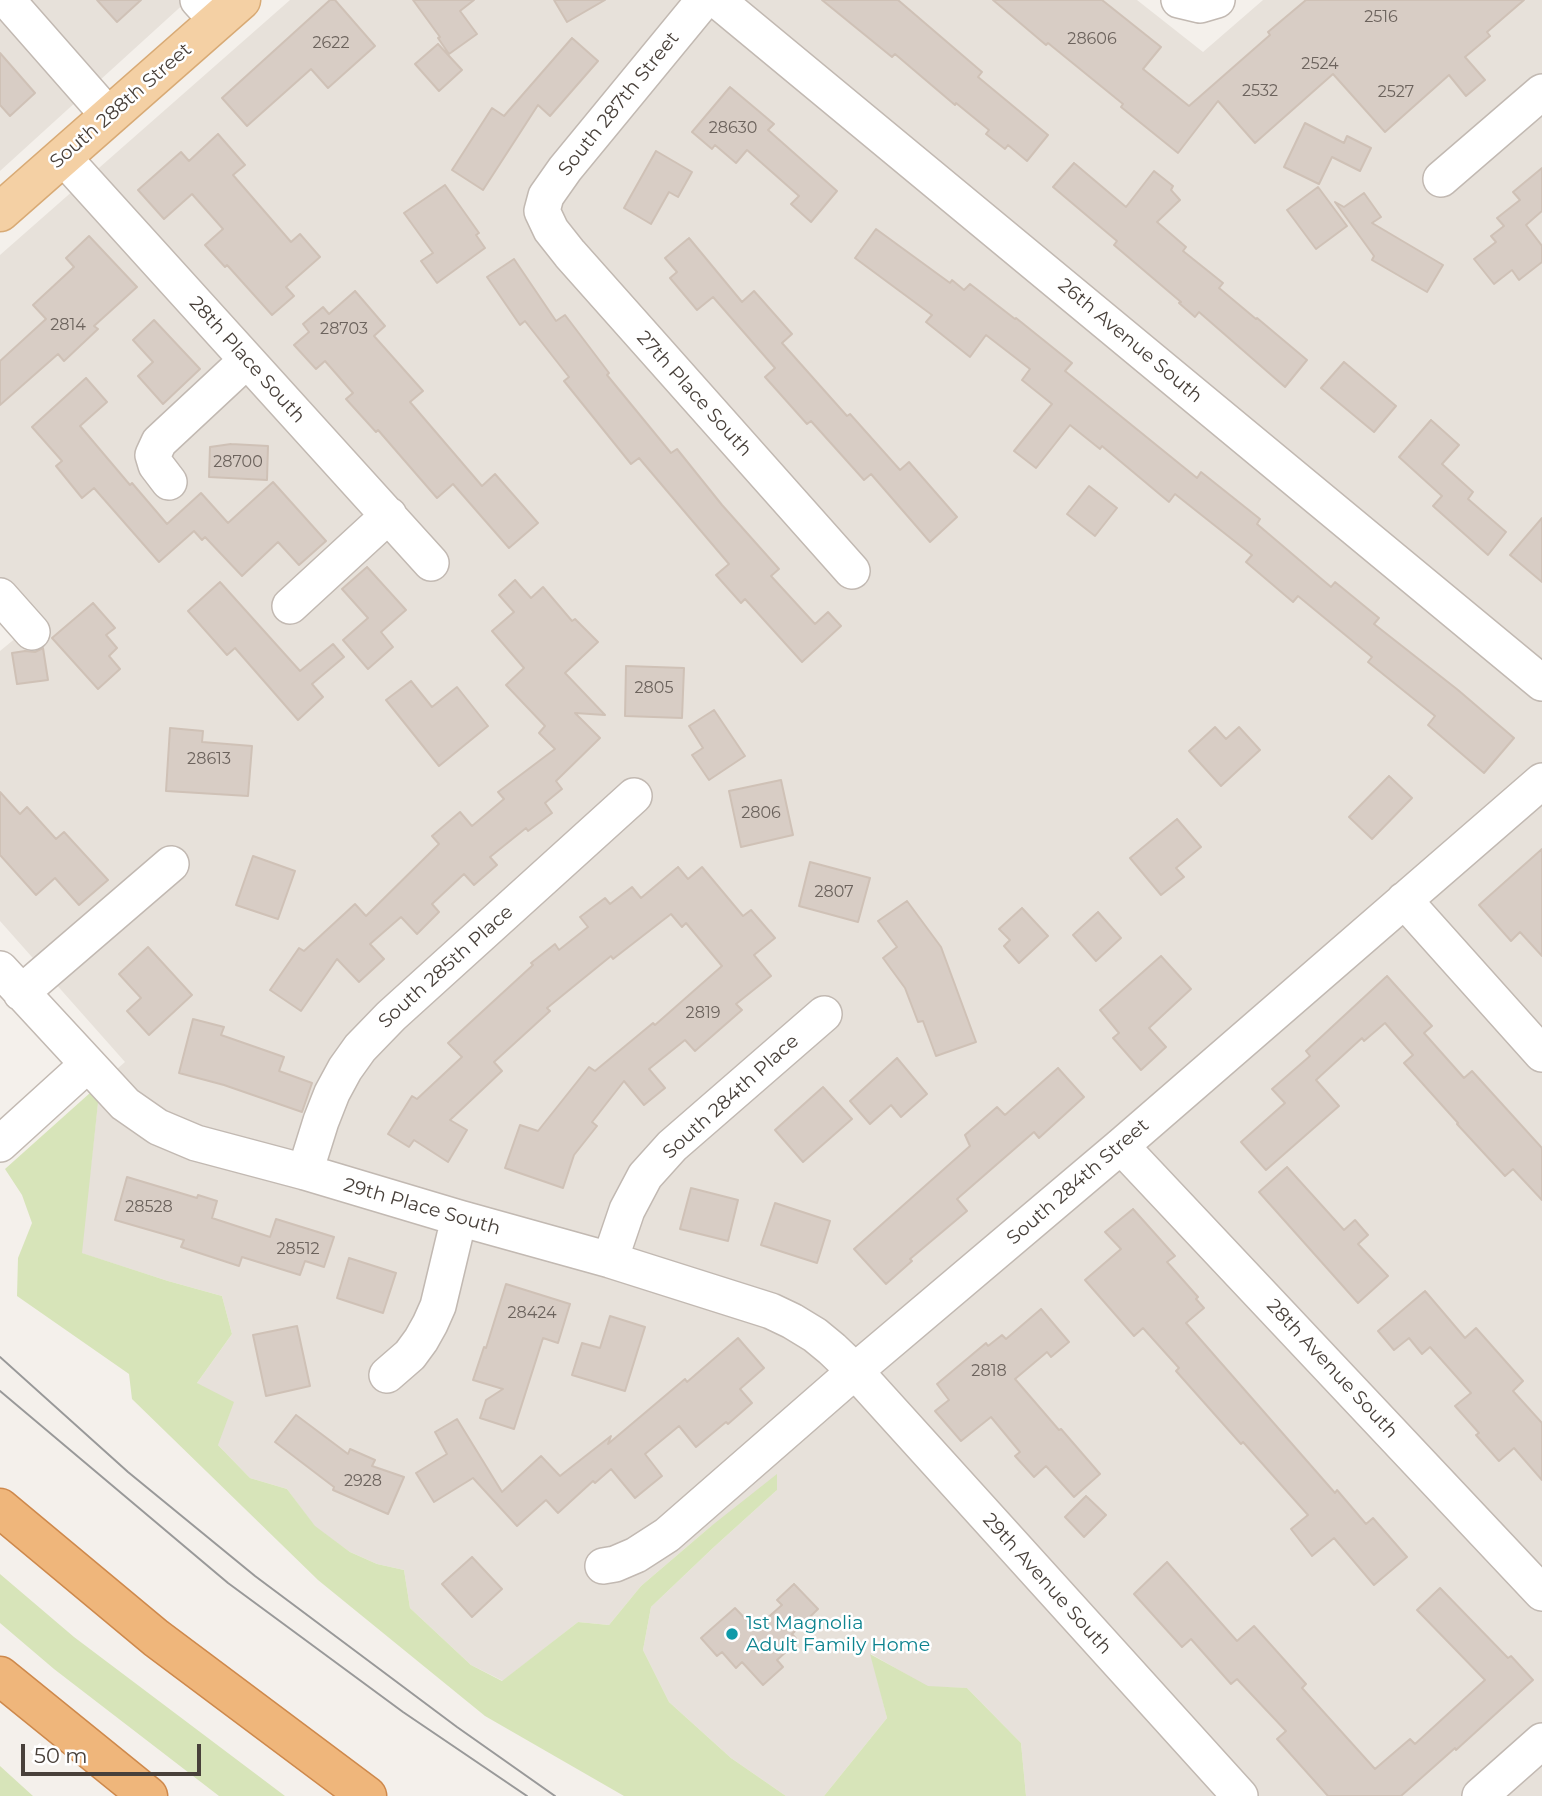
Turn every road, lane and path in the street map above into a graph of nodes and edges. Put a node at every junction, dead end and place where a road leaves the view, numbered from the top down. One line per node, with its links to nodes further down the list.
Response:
1 (7, 0): 6 (street)
2 (704, 0): 9 (street, South 287th Street)
3 (718, 0): 19 (street, 26th Avenue South)
4 (219, 7): 6 (main road, South 288th Street)
5 (1542, 92): 8 (street)
6 (109, 116): 7 (main road, South 288th Street)
7 (63, 157): 10 (main road, South 288th Street); 11 (street, 28th Place South)
8 (1441, 179)
9 (542, 211): 15 (street, 27th Place South)
10 (0, 212)
11 (247, 360): 12 (street); 13 (street, 28th Place South)
12 (169, 482)
13 (388, 515): 14 (street, 28th Place South); 17 (street)
14 (432, 563)
15 (852, 571)
16 (0, 596): 18 (street)
17 (290, 606)
18 (32, 632)
19 (1542, 683)
20 (1542, 781): 23 (street, South 284th Street)
21 (634, 796): 30 (street, South 285th Place)
22 (171, 864): 24 (street)
23 (1404, 900): 26 (street); 29 (street, South 284th Street)
24 (11, 981): 27 (street, 29th Place South)
25 (824, 1014): 32 (street, South 284th Place)
26 (1542, 1054)
27 (88, 1064): 28 (street); 30 (street, 29th Place South)
28 (0, 1144)
29 (1121, 1146): 33 (street, South 284th Street); 37 (street, 28th Avenue South)
30 (305, 1172): 31 (street, 29th Place South)
31 (459, 1218): 32 (street, 29th Place South); 34 (street)
32 (610, 1260): 33 (street, 29th Place South)
33 (855, 1371): 36 (street, South 284th Street); 42 (street, 29th Avenue South)
34 (387, 1375)
35 (0, 1508): 41 (highway)
36 (603, 1566)
37 (1542, 1593)
38 (0, 1676): 40 (highway)
39 (1542, 1741): 43 (street)
40 (148, 1796)
41 (367, 1796)
42 (1240, 1796)
43 (1480, 1796)

